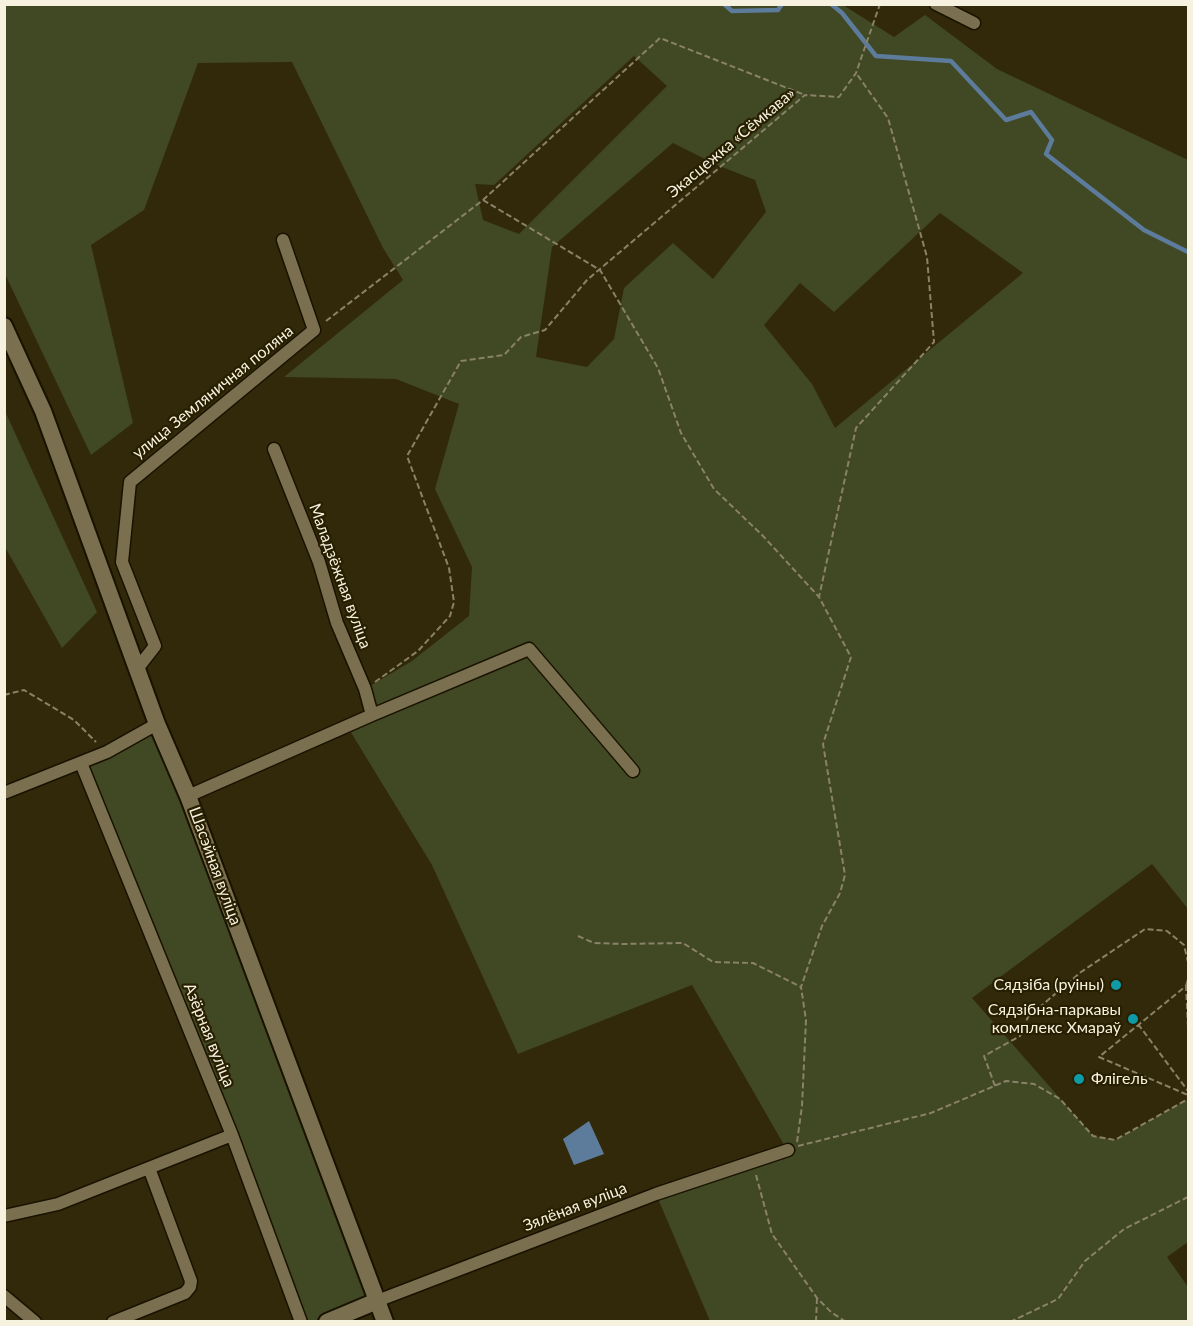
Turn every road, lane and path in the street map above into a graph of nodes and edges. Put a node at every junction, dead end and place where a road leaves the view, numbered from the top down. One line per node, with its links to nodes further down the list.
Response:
1 (880, 4): 4 (path)
2 (936, 4): 3 (street)
3 (974, 23)
4 (856, 73): 5 (path, Экасцежка «Сёмкава»); 12 (path)
5 (804, 95): 6 (path); 8 (path, Экасцежка «Сёмкава»)
6 (483, 200): 8 (path); 10 (path)
7 (284, 240): 10 (street, улица Земляничная поляна)
8 (600, 270): 12 (path); 14 (path, Экасцежка «Сёмкава»)
9 (4, 326): 13 (main road, Шасэйная вуліца)
10 (314, 330): 13 (street, улица Земляничная поляна)
11 (274, 449): 14 (street, Маладзёжная вуліца)
12 (819, 597): 27 (path)
13 (137, 669): 17 (main road, Шасэйная вуліца)
14 (365, 689): 16 (street, Маладзёжная вуліца)
15 (4, 695): 18 (path)
16 (372, 715): 20 (street); 22 (street)
17 (157, 724): 18 (street); 22 (main road, Шасэйная вуліца)
18 (107, 752): 19 (street)
19 (81, 763): 21 (street); 33 (street, Азёрная вуліца)
20 (633, 771)
21 (4, 793)
22 (188, 796): 41 (main road, Шасэйная вуліца)
23 (578, 936): 27 (path)
24 (1188, 962): 30 (path)
25 (1188, 979): 26 (path)
26 (1186, 986): 28 (path); 29 (path)
27 (801, 987): 34 (path)
28 (1138, 1024): 31 (path); 31 (path)
29 (1188, 1027)
30 (994, 1086): 32 (path); 34 (path)
31 (1188, 1093)
32 (1188, 1099)
33 (232, 1135): 36 (street); 44 (street, Азёрная вуліца)
34 (792, 1149): 35 (street, Зялёная вуліца)
35 (753, 1162): 40 (path); 41 (street, Зялёная вуліца)
36 (149, 1168): 38 (street); 43 (street)
37 (1188, 1197): 49 (path)
38 (4, 1216)
39 (4, 1296): 42 (street)
40 (817, 1298): 47 (path); 48 (path)
41 (377, 1301): 45 (main road); 46 (main road, Шасэйная вуліца)
42 (35, 1322)
43 (113, 1322)
44 (301, 1322)
45 (327, 1322)
46 (385, 1322)
47 (816, 1322)
48 (846, 1322)
49 (1010, 1322)

